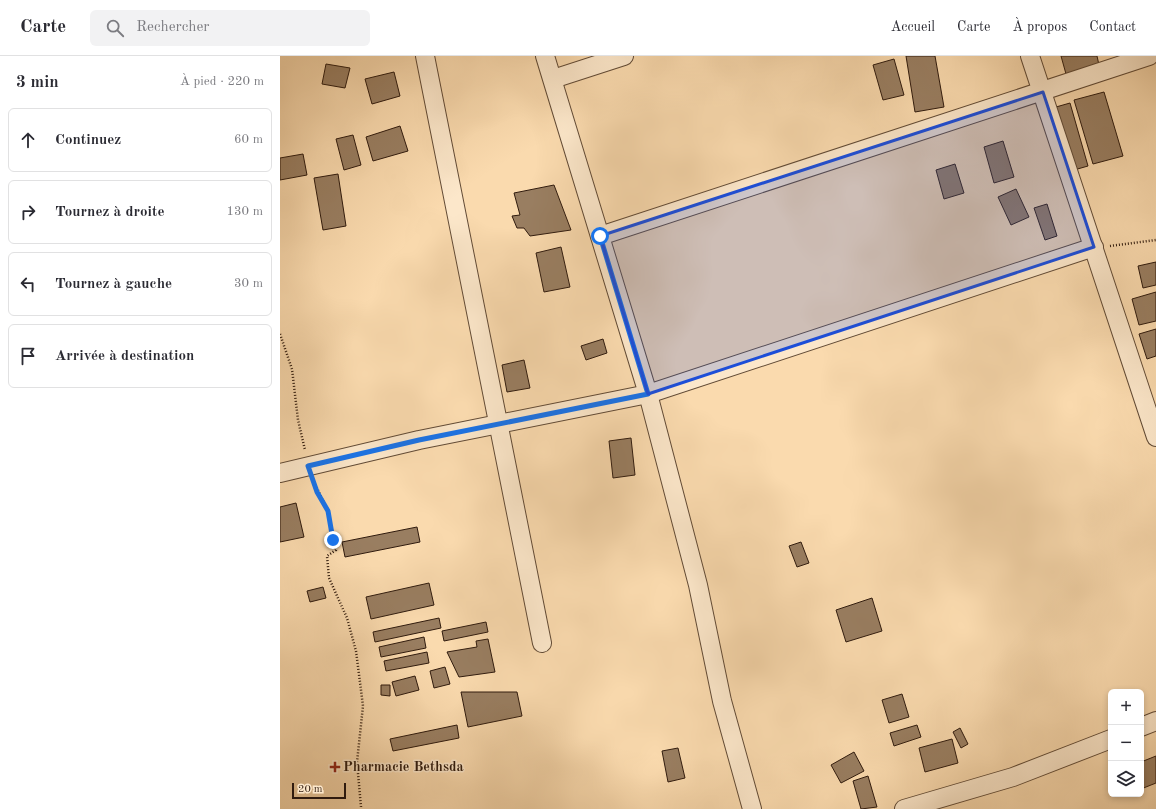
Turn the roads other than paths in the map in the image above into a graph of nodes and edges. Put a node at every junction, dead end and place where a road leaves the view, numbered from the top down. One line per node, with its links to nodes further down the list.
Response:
1 (425, 56): 11 (street)
2 (544, 56): 6 (street)
3 (624, 56): 6 (street)
4 (1030, 56): 7 (street)
5 (1150, 56): 7 (street)
6 (553, 79): 8 (street)
7 (1042, 92): 8 (street); 9 (street)
8 (600, 236): 10 (street)
9 (1094, 247): 10 (street); 12 (street)
10 (648, 394): 11 (street); 18 (street)
11 (500, 424): 13 (street); 14 (street)
12 (1156, 437)
13 (280, 473)
14 (542, 643)
15 (1156, 721): 16 (street)
16 (1144, 726)
17 (1108, 740): 19 (street)
18 (752, 809)
19 (904, 809)

